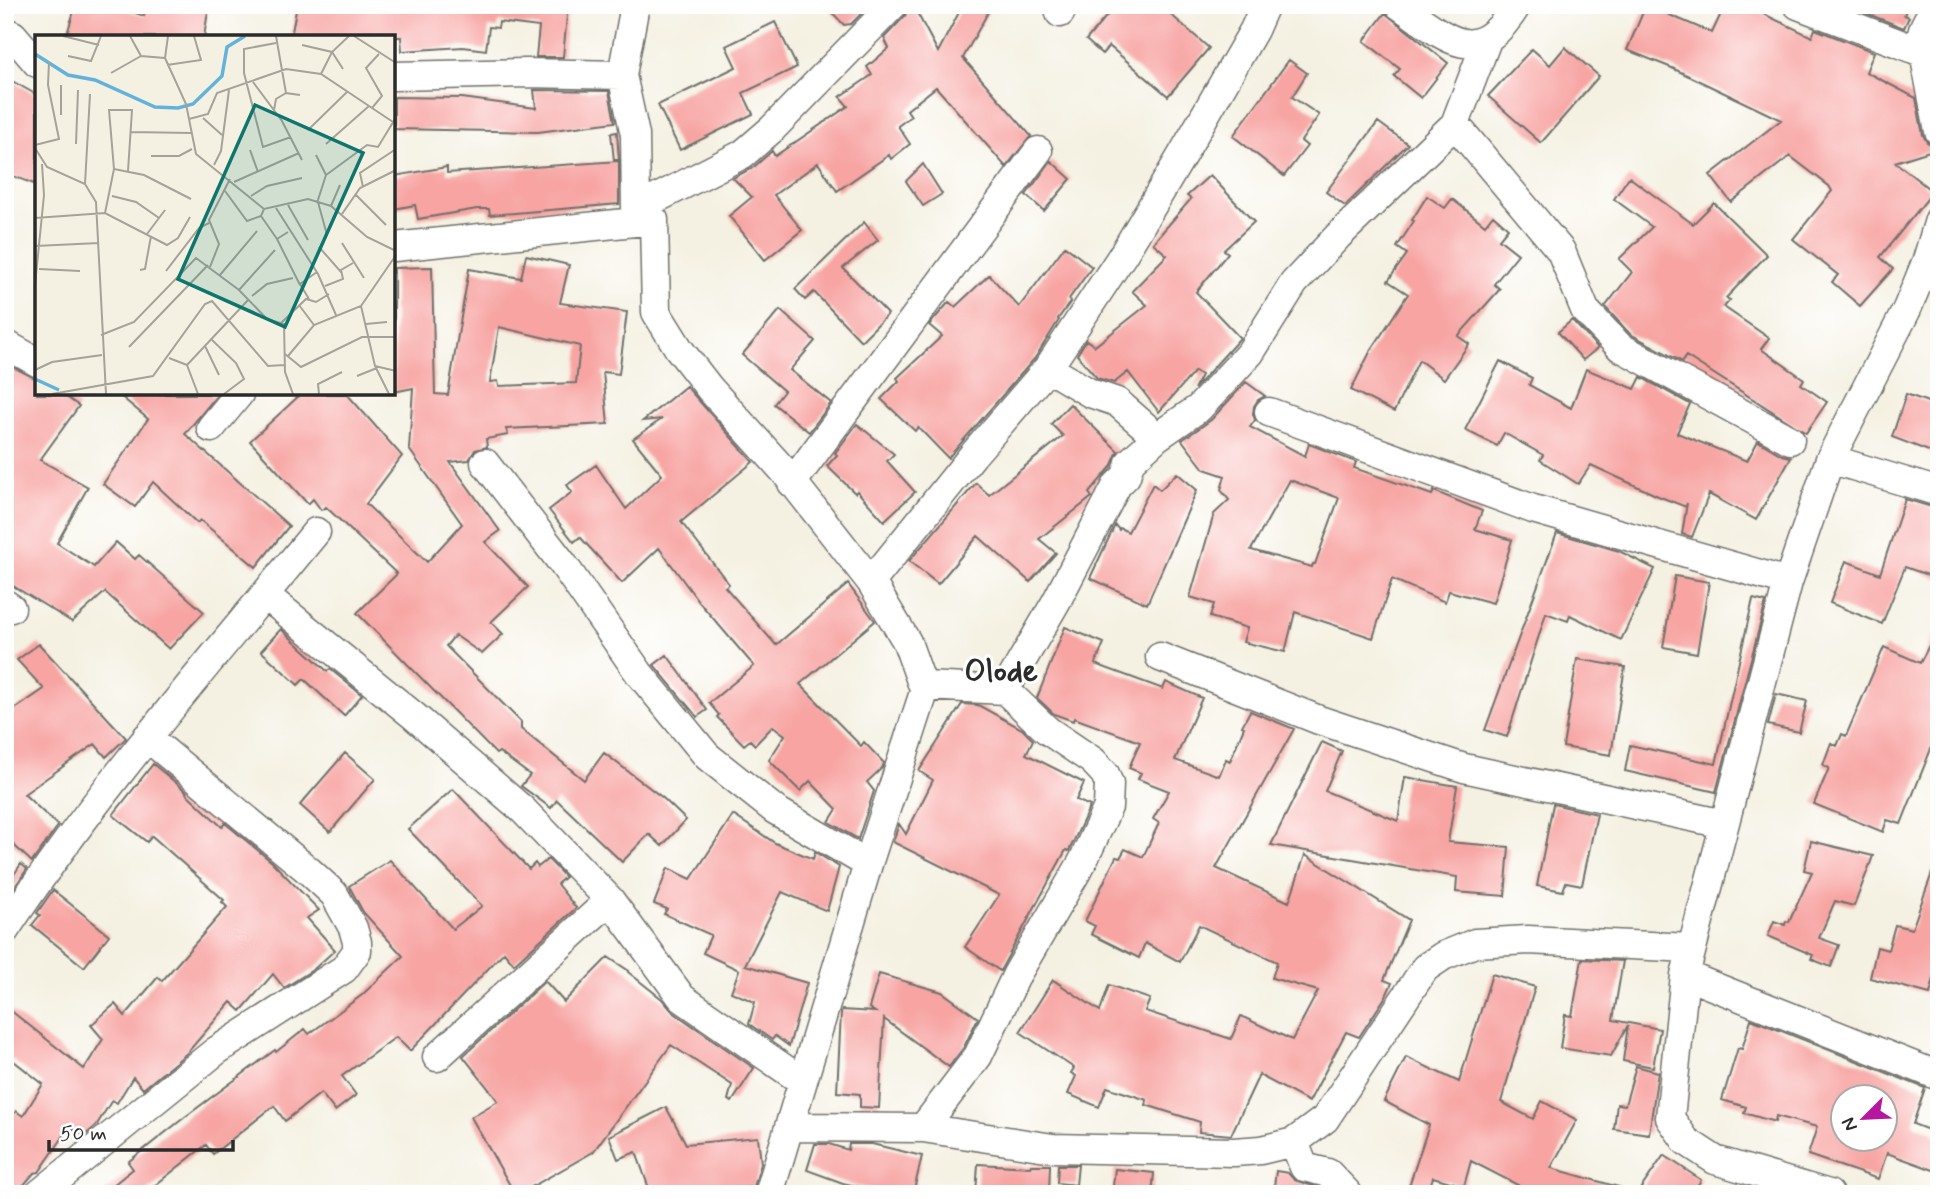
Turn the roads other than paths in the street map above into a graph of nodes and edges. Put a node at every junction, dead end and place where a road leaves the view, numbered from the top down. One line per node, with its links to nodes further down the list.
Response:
1 (635, 5): 12 (street)
2 (893, 5): 17 (street)
3 (1265, 5): 22 (street)
4 (1399, 5): 9 (street)
5 (1517, 5): 9 (street)
6 (1798, 5): 10 (street)
7 (1937, 5): 10 (street)
8 (5, 33): 11 (street)
9 (1487, 40): 14 (street)
10 (1924, 53): 15 (street)
11 (35, 61)
12 (622, 75): 13 (street); 17 (street)
13 (396, 76)
14 (1455, 124): 26 (street); 27 (street)
15 (1939, 131)
16 (1038, 151): 30 (street)
17 (645, 215): 19 (street); 30 (street)
18 (1939, 220): 28 (street)
19 (396, 247)
20 (5, 344): 21 (street)
21 (35, 361)
22 (1048, 368): 26 (street); 33 (street)
23 (237, 396): 25 (street)
24 (1269, 412): 34 (street)
25 (211, 428)
26 (1157, 437): 38 (street)
27 (1790, 440)
28 (1829, 459): 31 (street); 34 (street)
29 (485, 463): 41 (street)
30 (792, 483): 33 (street)
31 (1939, 492)
32 (316, 532): 35 (street)
33 (871, 582): 37 (street)
34 (1788, 582): 40 (street)
35 (265, 595): 39 (street); 42 (street)
36 (1160, 657): 40 (street)
37 (926, 686): 38 (street); 41 (street)
38 (1005, 690): 49 (street)
39 (147, 737): 43 (street); 51 (street)
40 (1724, 824): 44 (street)
41 (868, 864): 47 (street)
42 (610, 900): 45 (street); 47 (street)
43 (5, 930)
44 (1688, 962): 46 (street); 50 (street); 54 (street)
45 (437, 1057)
46 (1939, 1076)
47 (802, 1082): 48 (street)
48 (789, 1126): 49 (street); 52 (street)
49 (923, 1128): 50 (street)
50 (1294, 1142): 53 (street)
51 (39, 1194)
52 (769, 1194)
53 (1348, 1194)
54 (1829, 1194)

